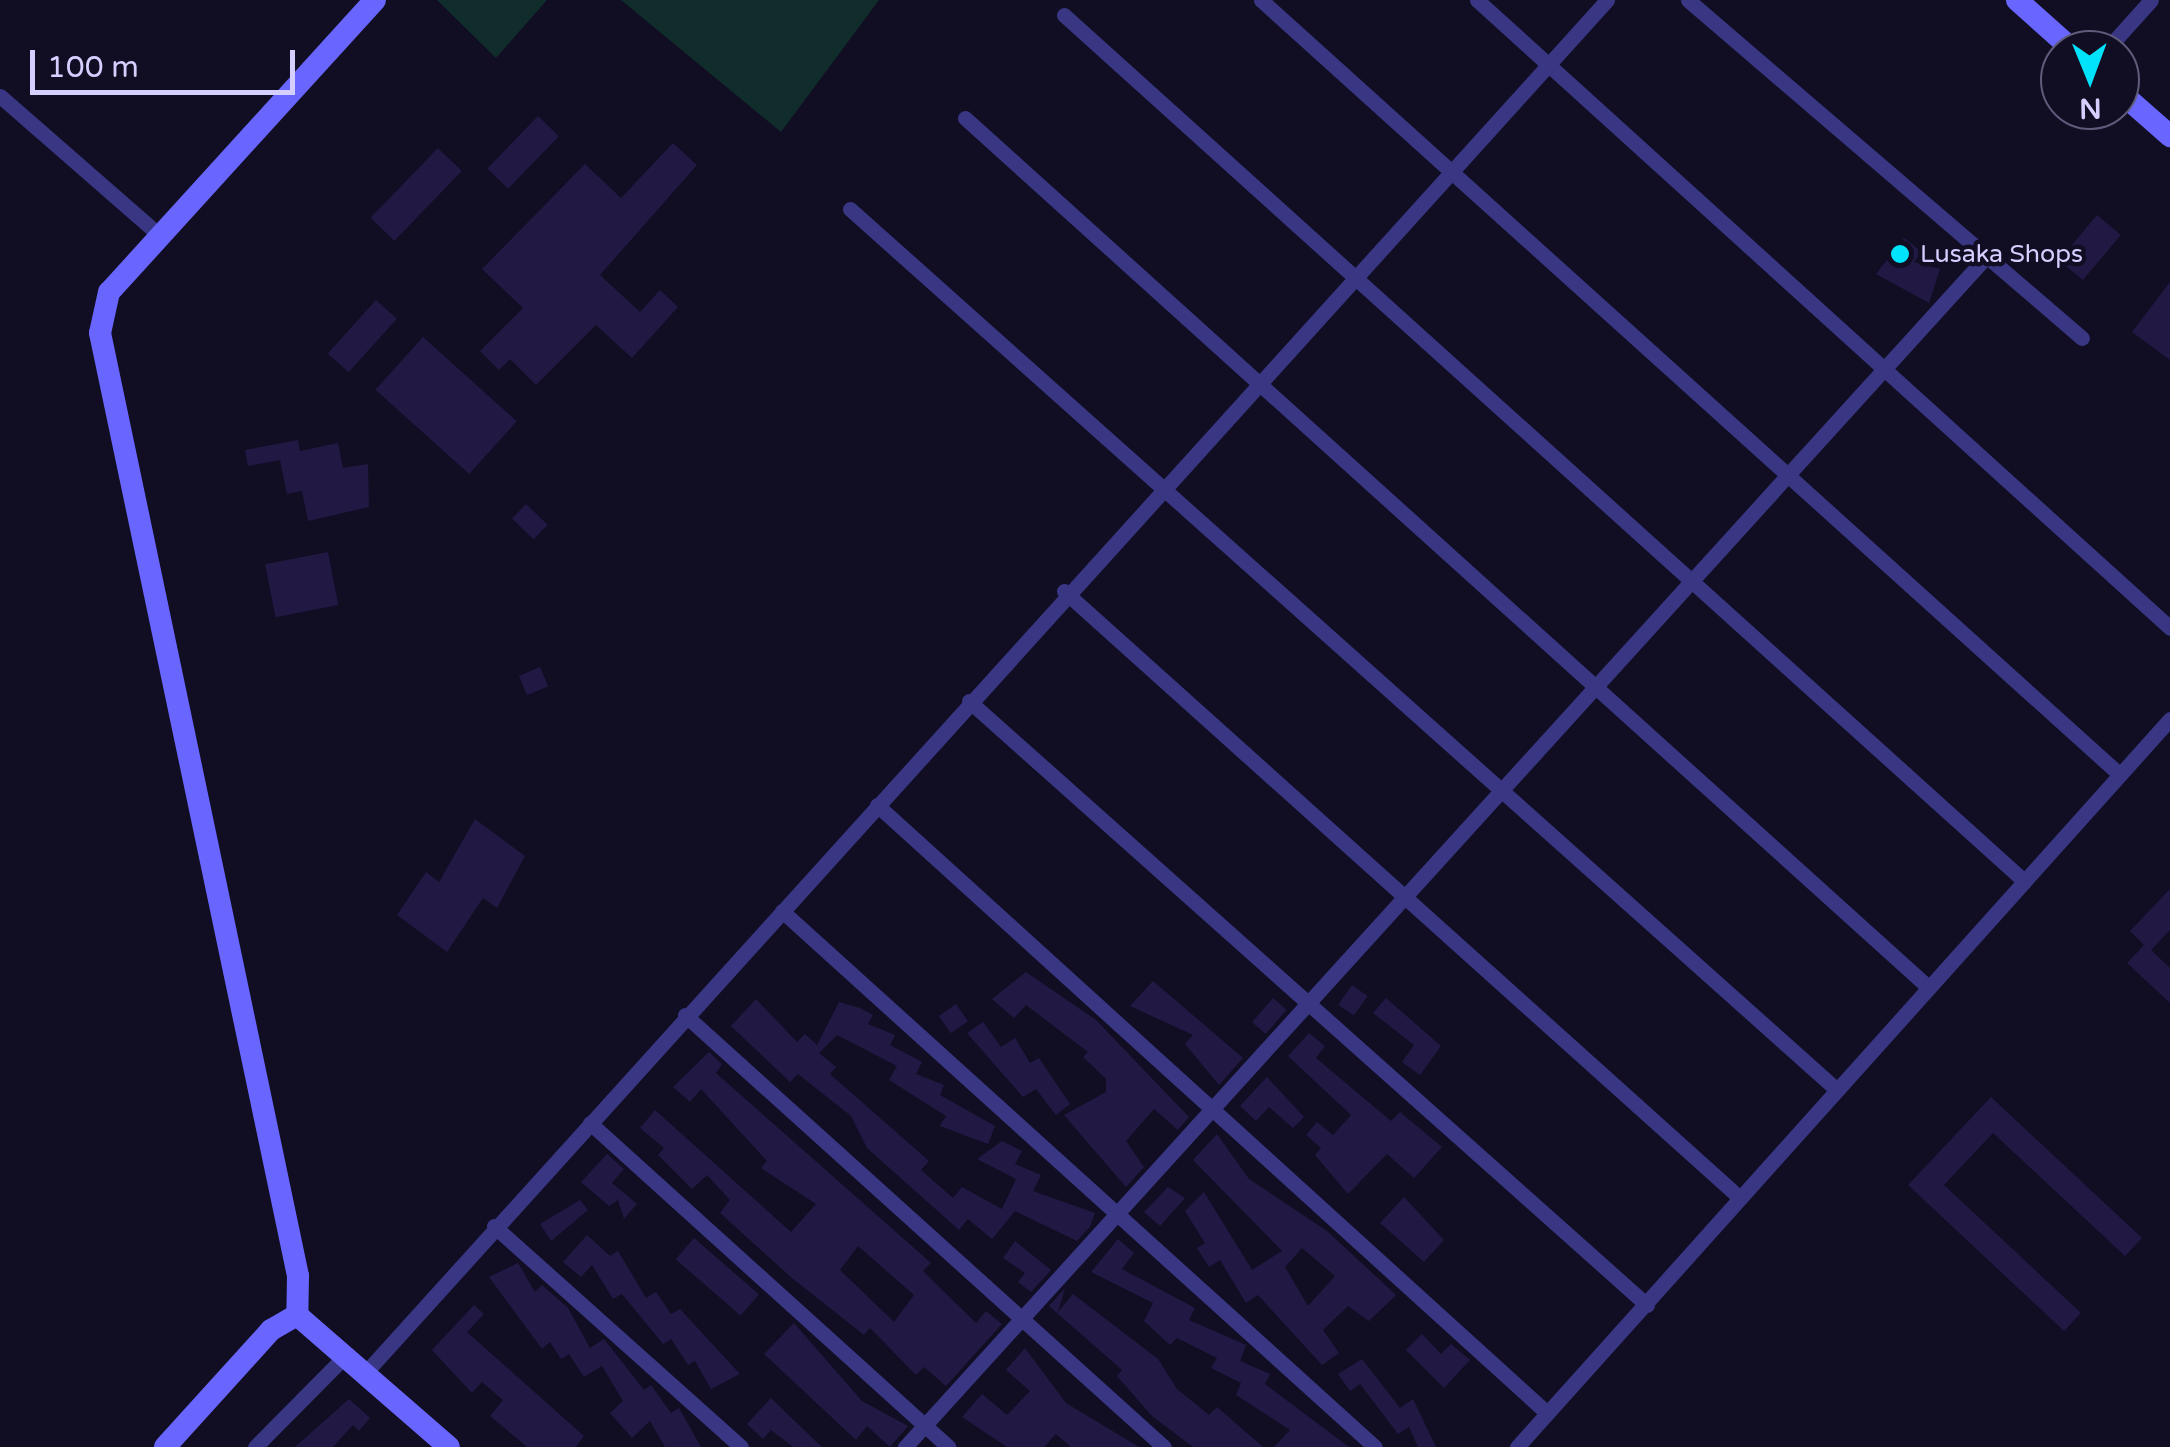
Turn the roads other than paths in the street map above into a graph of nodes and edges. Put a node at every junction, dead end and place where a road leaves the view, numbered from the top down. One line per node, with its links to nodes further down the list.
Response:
1 (375, 0): 18 (street)
2 (1261, 0): 16 (street)
3 (1477, 0): 11 (street)
4 (1607, 0): 11 (street)
5 (1688, 0): 19 (street)
6 (2017, 0): 9 (street)
7 (2151, 0): 10 (street)
8 (1064, 15): 20 (street)
9 (2051, 30)
10 (2124, 30)
11 (1547, 64): 16 (street); 22 (street)
12 (0, 96): 18 (street)
13 (2140, 110): 15 (street)
14 (966, 118): 23 (street)
15 (2170, 136)
16 (1450, 168): 20 (street); 24 (street)
17 (850, 208): 25 (street)
18 (158, 234): 48 (street)
19 (1987, 256): 21 (street); 22 (street)
20 (1354, 275): 23 (street); 26 (street)
21 (2082, 338)
22 (1886, 367): 24 (street); 28 (street)
23 (1258, 379): 25 (street); 29 (street)
24 (1784, 472): 26 (street); 32 (street)
25 (1160, 486): 27 (street); 33 (street)
26 (1691, 580): 29 (street); 35 (street)
27 (1064, 591): 30 (street); 36 (street)
28 (2170, 628)
29 (1594, 685): 33 (street); 38 (street)
30 (969, 702): 34 (street); 39 (street)
31 (2170, 720): 32 (street)
32 (2119, 774): 35 (street)
33 (1500, 788): 36 (street); 41 (street)
34 (877, 805): 37 (street); 42 (street)
35 (2024, 881): 38 (street)
36 (1406, 894): 39 (street); 44 (street)
37 (782, 911): 40 (street); 45 (street)
38 (1928, 987): 41 (street)
39 (1308, 1000): 42 (street); 47 (street)
40 (686, 1014): 43 (street); 49 (street)
41 (1836, 1089): 44 (street)
42 (1216, 1105): 45 (street); 52 (street)
43 (590, 1122): 46 (street); 53 (street)
44 (1739, 1197): 47 (street)
45 (1117, 1213): 49 (street); 61 (street)
46 (494, 1226): 51 (street); 57 (street)
47 (1647, 1305): 52 (street)
48 (297, 1315): 50 (street); 54 (street)
49 (1024, 1318): 53 (street); 60 (street)
50 (347, 1354): 51 (street); 55 (street)
51 (366, 1372): 56 (street)
52 (1547, 1412): 62 (street)
53 (925, 1426): 58 (street); 59 (street)
54 (164, 1447)
55 (255, 1447)
56 (449, 1447)
57 (741, 1447)
58 (905, 1447)
59 (948, 1447)
60 (1164, 1447)
61 (1375, 1447)
62 (1517, 1447)

